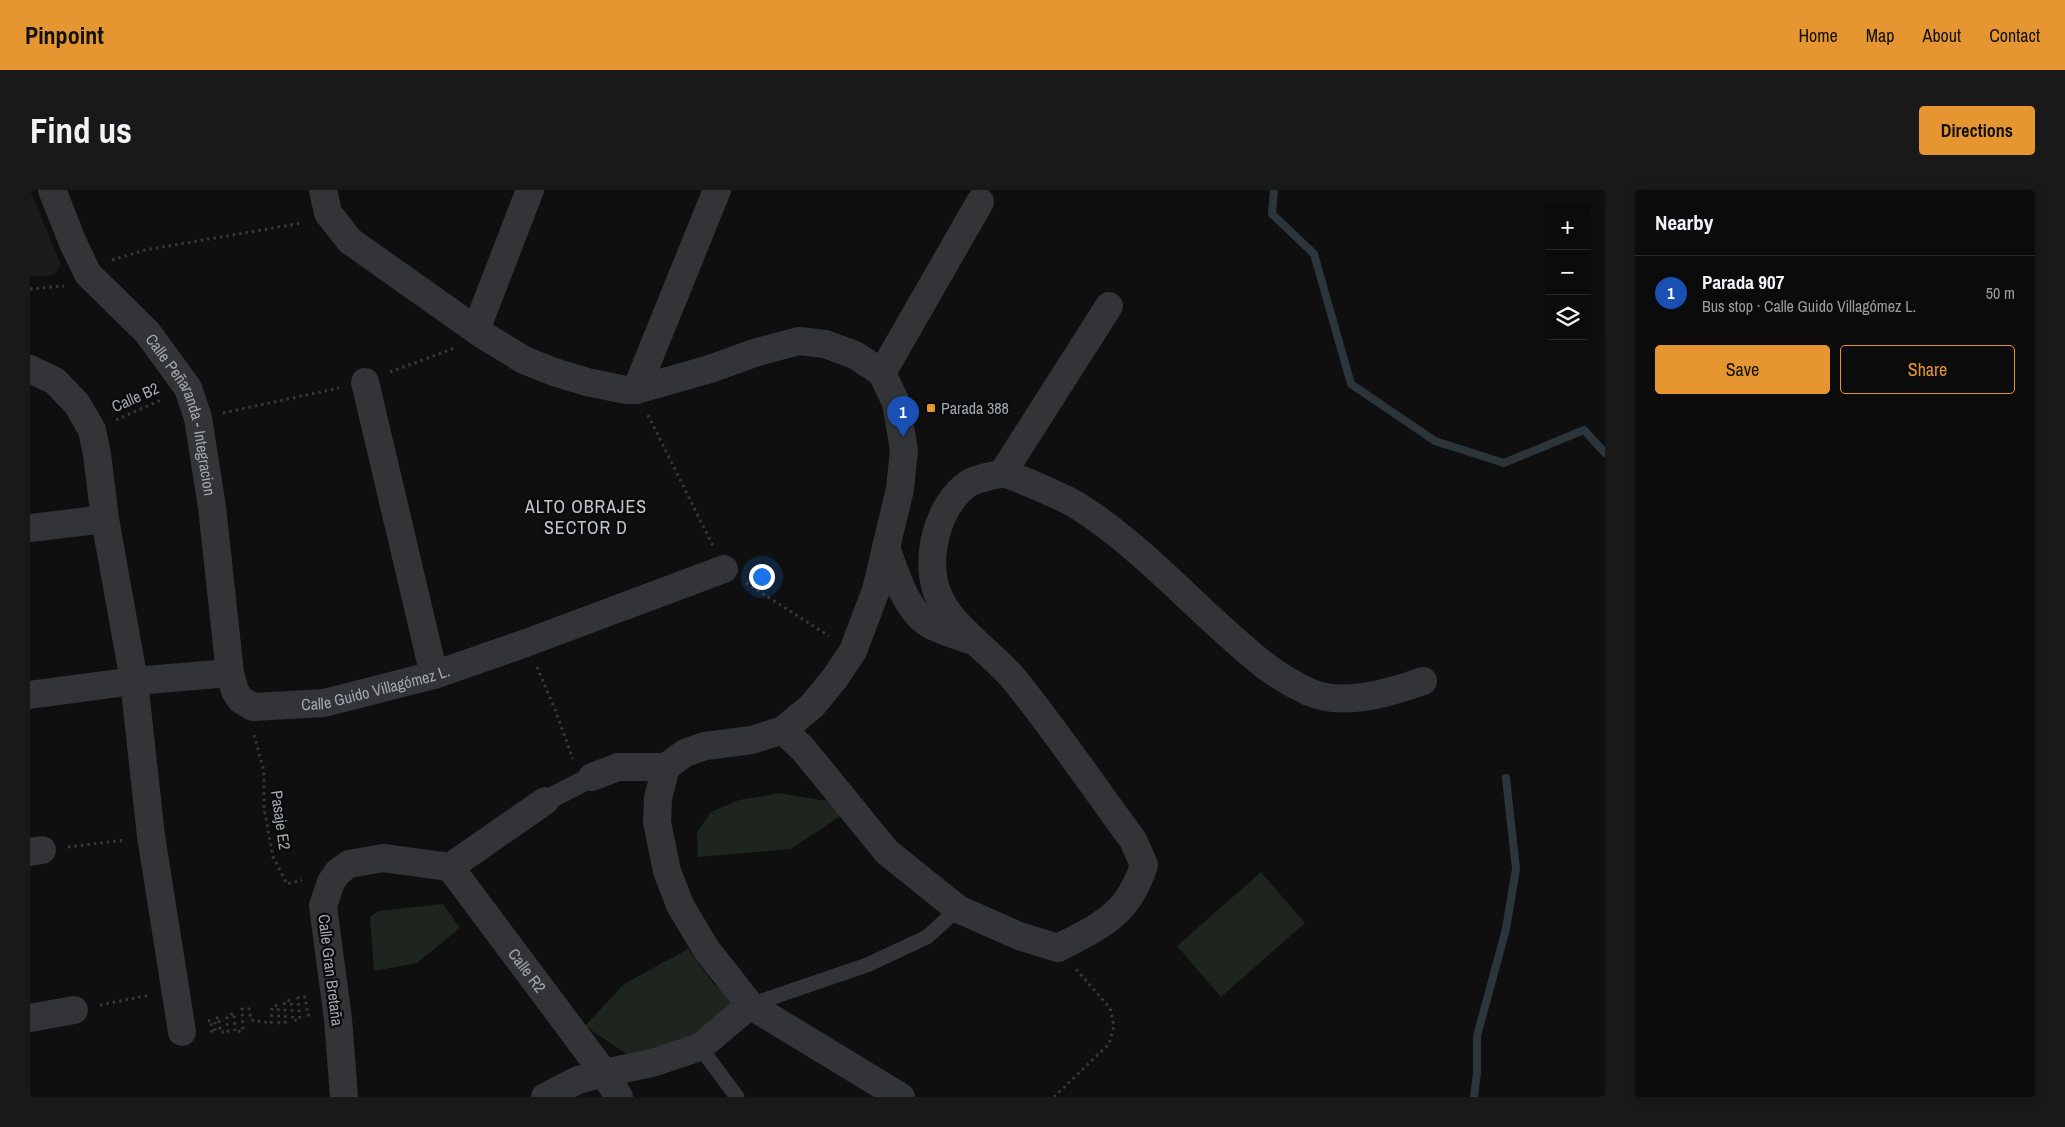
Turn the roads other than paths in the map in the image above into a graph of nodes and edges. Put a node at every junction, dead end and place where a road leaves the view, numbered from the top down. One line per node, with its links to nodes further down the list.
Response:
1 (52, 190): 18 (street, Calle Peñaranda - Integracion)
2 (530, 190): 7 (street)
3 (717, 190): 11 (street)
4 (325, 202): 7 (street)
5 (980, 202): 9 (street)
6 (1109, 306): 12 (street)
7 (479, 333): 11 (street)
8 (30, 369): 13 (street)
9 (882, 372): 11 (street); 15 (street)
10 (364, 382): 19 (street)
11 (636, 390)
12 (1002, 474): 17 (street); 21 (street)
13 (105, 520): 14 (street); 20 (street)
14 (30, 528)
15 (886, 547): 17 (street); 23 (street)
16 (724, 568): 19 (street, Calle Guido Villagómez L.)
17 (980, 644): 28 (street)
18 (230, 673): 19 (street, Calle Guido Villagómez L.); 20 (street)
19 (434, 675)
20 (134, 680): 22 (street); 32 (street)
21 (1423, 681)
22 (30, 695)
23 (783, 730): 24 (street); 28 (street)
24 (666, 768): 25 (street); 29 (street)
25 (592, 777): 26 (street)
26 (545, 801): 27 (street)
27 (450, 867): 34 (street, Calle R2); 35 (street, Calle Gran Bretaña)
28 (958, 909): 29 (lane)
29 (750, 1005): 33 (street); 39 (street)
30 (74, 1010): 31 (street)
31 (30, 1018)
32 (182, 1032)
33 (700, 1047): 34 (street); 38 (lane)
34 (604, 1073): 36 (street); 37 (street, Calle R2)
35 (344, 1097)
36 (545, 1097)
37 (619, 1097)
38 (737, 1097)
39 (901, 1097)

